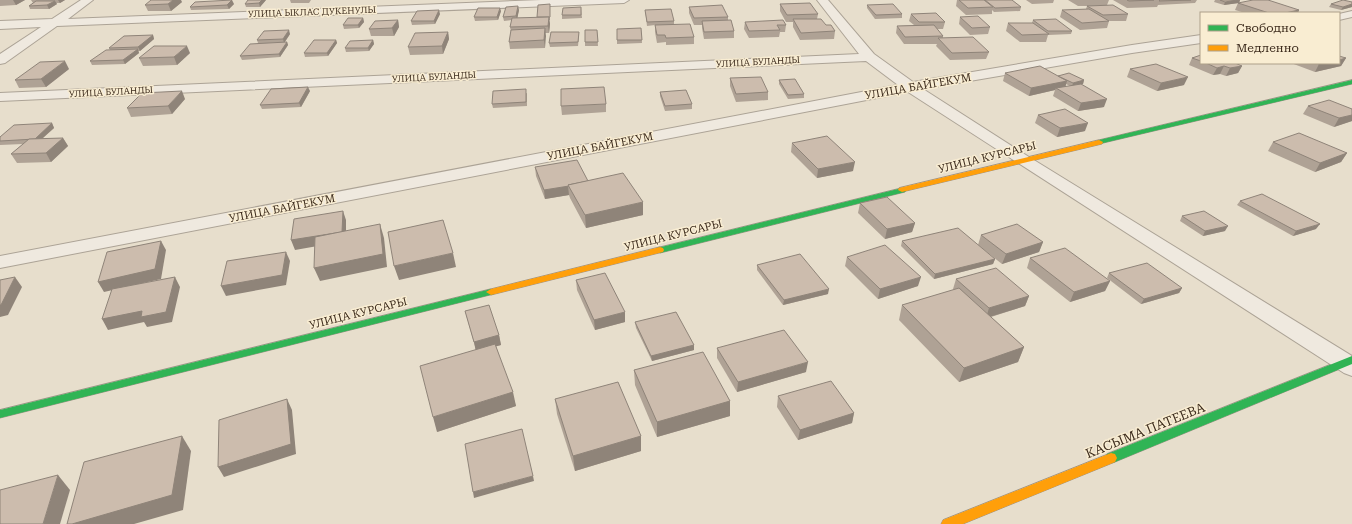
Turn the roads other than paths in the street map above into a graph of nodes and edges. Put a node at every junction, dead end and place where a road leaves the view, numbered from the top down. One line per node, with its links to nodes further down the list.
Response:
1 (88, 0): 6 (street)
2 (624, 0): 6 (street, УЛИЦА ЫКЛАС ДУКЕНУЛЫ)
3 (822, 0): 9 (street)
4 (1352, 14): 5 (street)
5 (1340, 17)
6 (56, 23): 7 (street, УЛИЦА ЫКЛАС ДУКЕНУЛЫ); 10 (street)
7 (0, 25)
8 (1200, 40): 12 (street, УЛИЦА БАЙГЕКУМ)
9 (869, 58): 12 (street); 13 (street, УЛИЦА БУЛАНДЫ)
10 (0, 60)
11 (1352, 82): 14 (street, УЛИЦА КУРСАРЫ)
12 (910, 87): 14 (street); 15 (street, УЛИЦА БАЙГЕКУМ)
13 (0, 97)
14 (1023, 160): 16 (street); 17 (street, УЛИЦА КУРСАРЫ)
15 (0, 262)
16 (1350, 363): 18 (street, КАСЫМА ПАТЕЕВА)
17 (0, 414)
18 (948, 524)

